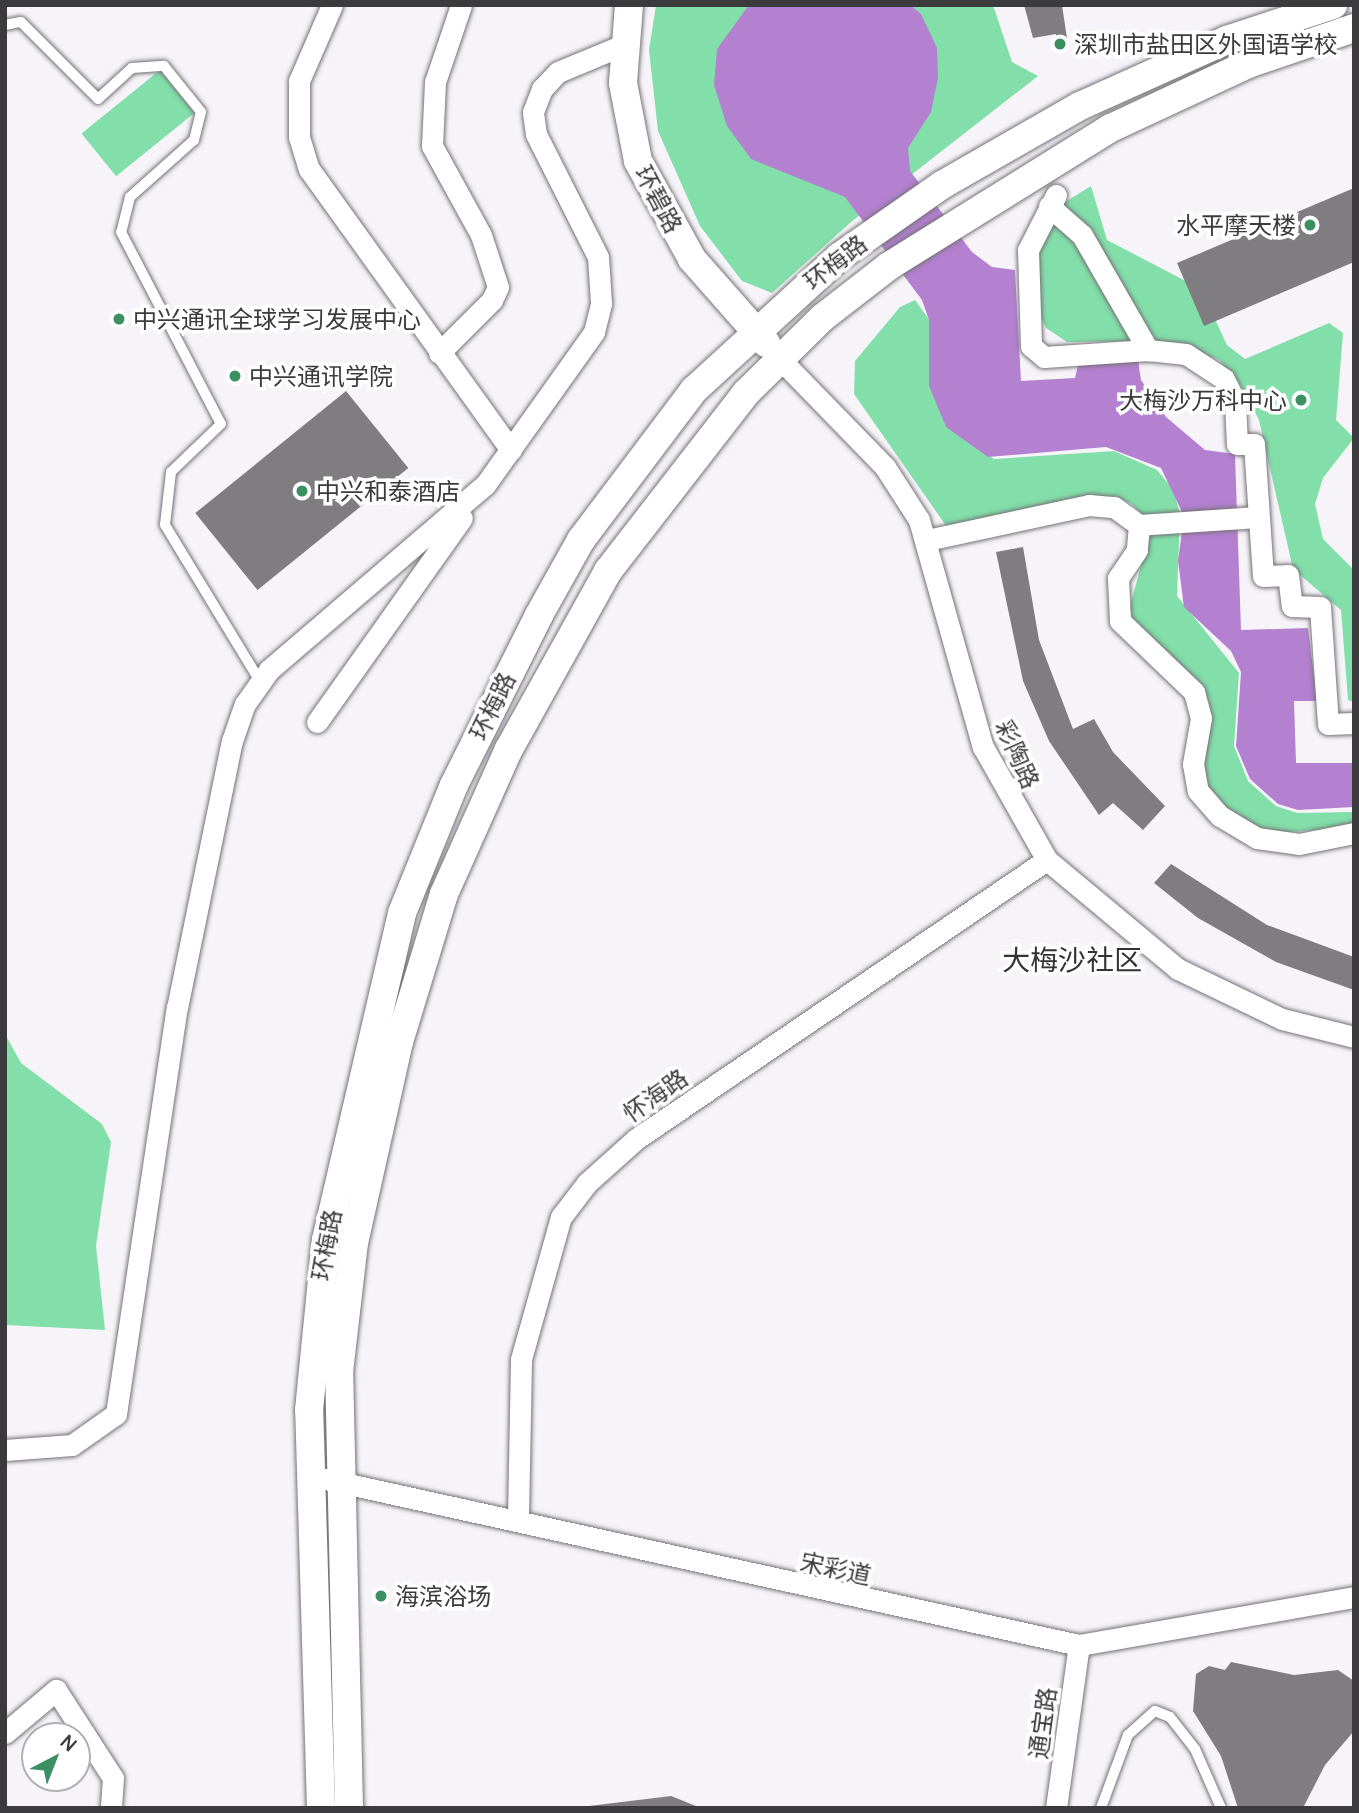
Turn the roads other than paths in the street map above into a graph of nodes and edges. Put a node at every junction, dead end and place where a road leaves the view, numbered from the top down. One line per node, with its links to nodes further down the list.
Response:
1 (332, 5): 10 (street)
2 (461, 5): 10 (street)
3 (629, 5): 7 (main road, 环碧路)
4 (1333, 5): 8 (main road, 环梅路)
5 (5, 25): 17 (lane)
6 (1354, 28): 11 (main road, 环梅路)
7 (623, 46): 8 (main road, 环碧路); 12 (street)
8 (753, 330): 11 (main road, 环碧路); 24 (main road, 环梅路)
9 (1148, 350): 9 (street); 14 (street)
10 (439, 352): 12 (street)
11 (780, 359): 16 (street, 彩陶路); 25 (main road, 环梅路)
12 (512, 450): 13 (street)
13 (485, 485): 17 (street); 18 (street)
14 (1258, 517): 15 (street); 19 (street)
15 (1139, 525): 16 (street); 20 (street)
16 (927, 540): 21 (street, 彩陶路)
17 (260, 681): 23 (street)
18 (317, 722)
19 (1354, 723)
20 (1354, 832)
21 (1046, 860): 22 (street, 彩陶路); 26 (street, 怀海路)
22 (1354, 1037)
23 (5, 1450)
24 (312, 1476): 25 (street, 宋彩道); 31 (main road, 环梅路)
25 (339, 1482): 26 (street, 宋彩道); 32 (main road, 环梅路)
26 (518, 1517): 28 (street, 宋彩道)
27 (1354, 1597): 28 (street, 宋彩道)
28 (1079, 1645): 33 (street, 通宝路)
29 (5, 1732): 30 (street)
30 (111, 1808)
31 (321, 1808)
32 (349, 1808)
33 (1056, 1808)
34 (1101, 1808): 35 (lane)
35 (1221, 1808)

